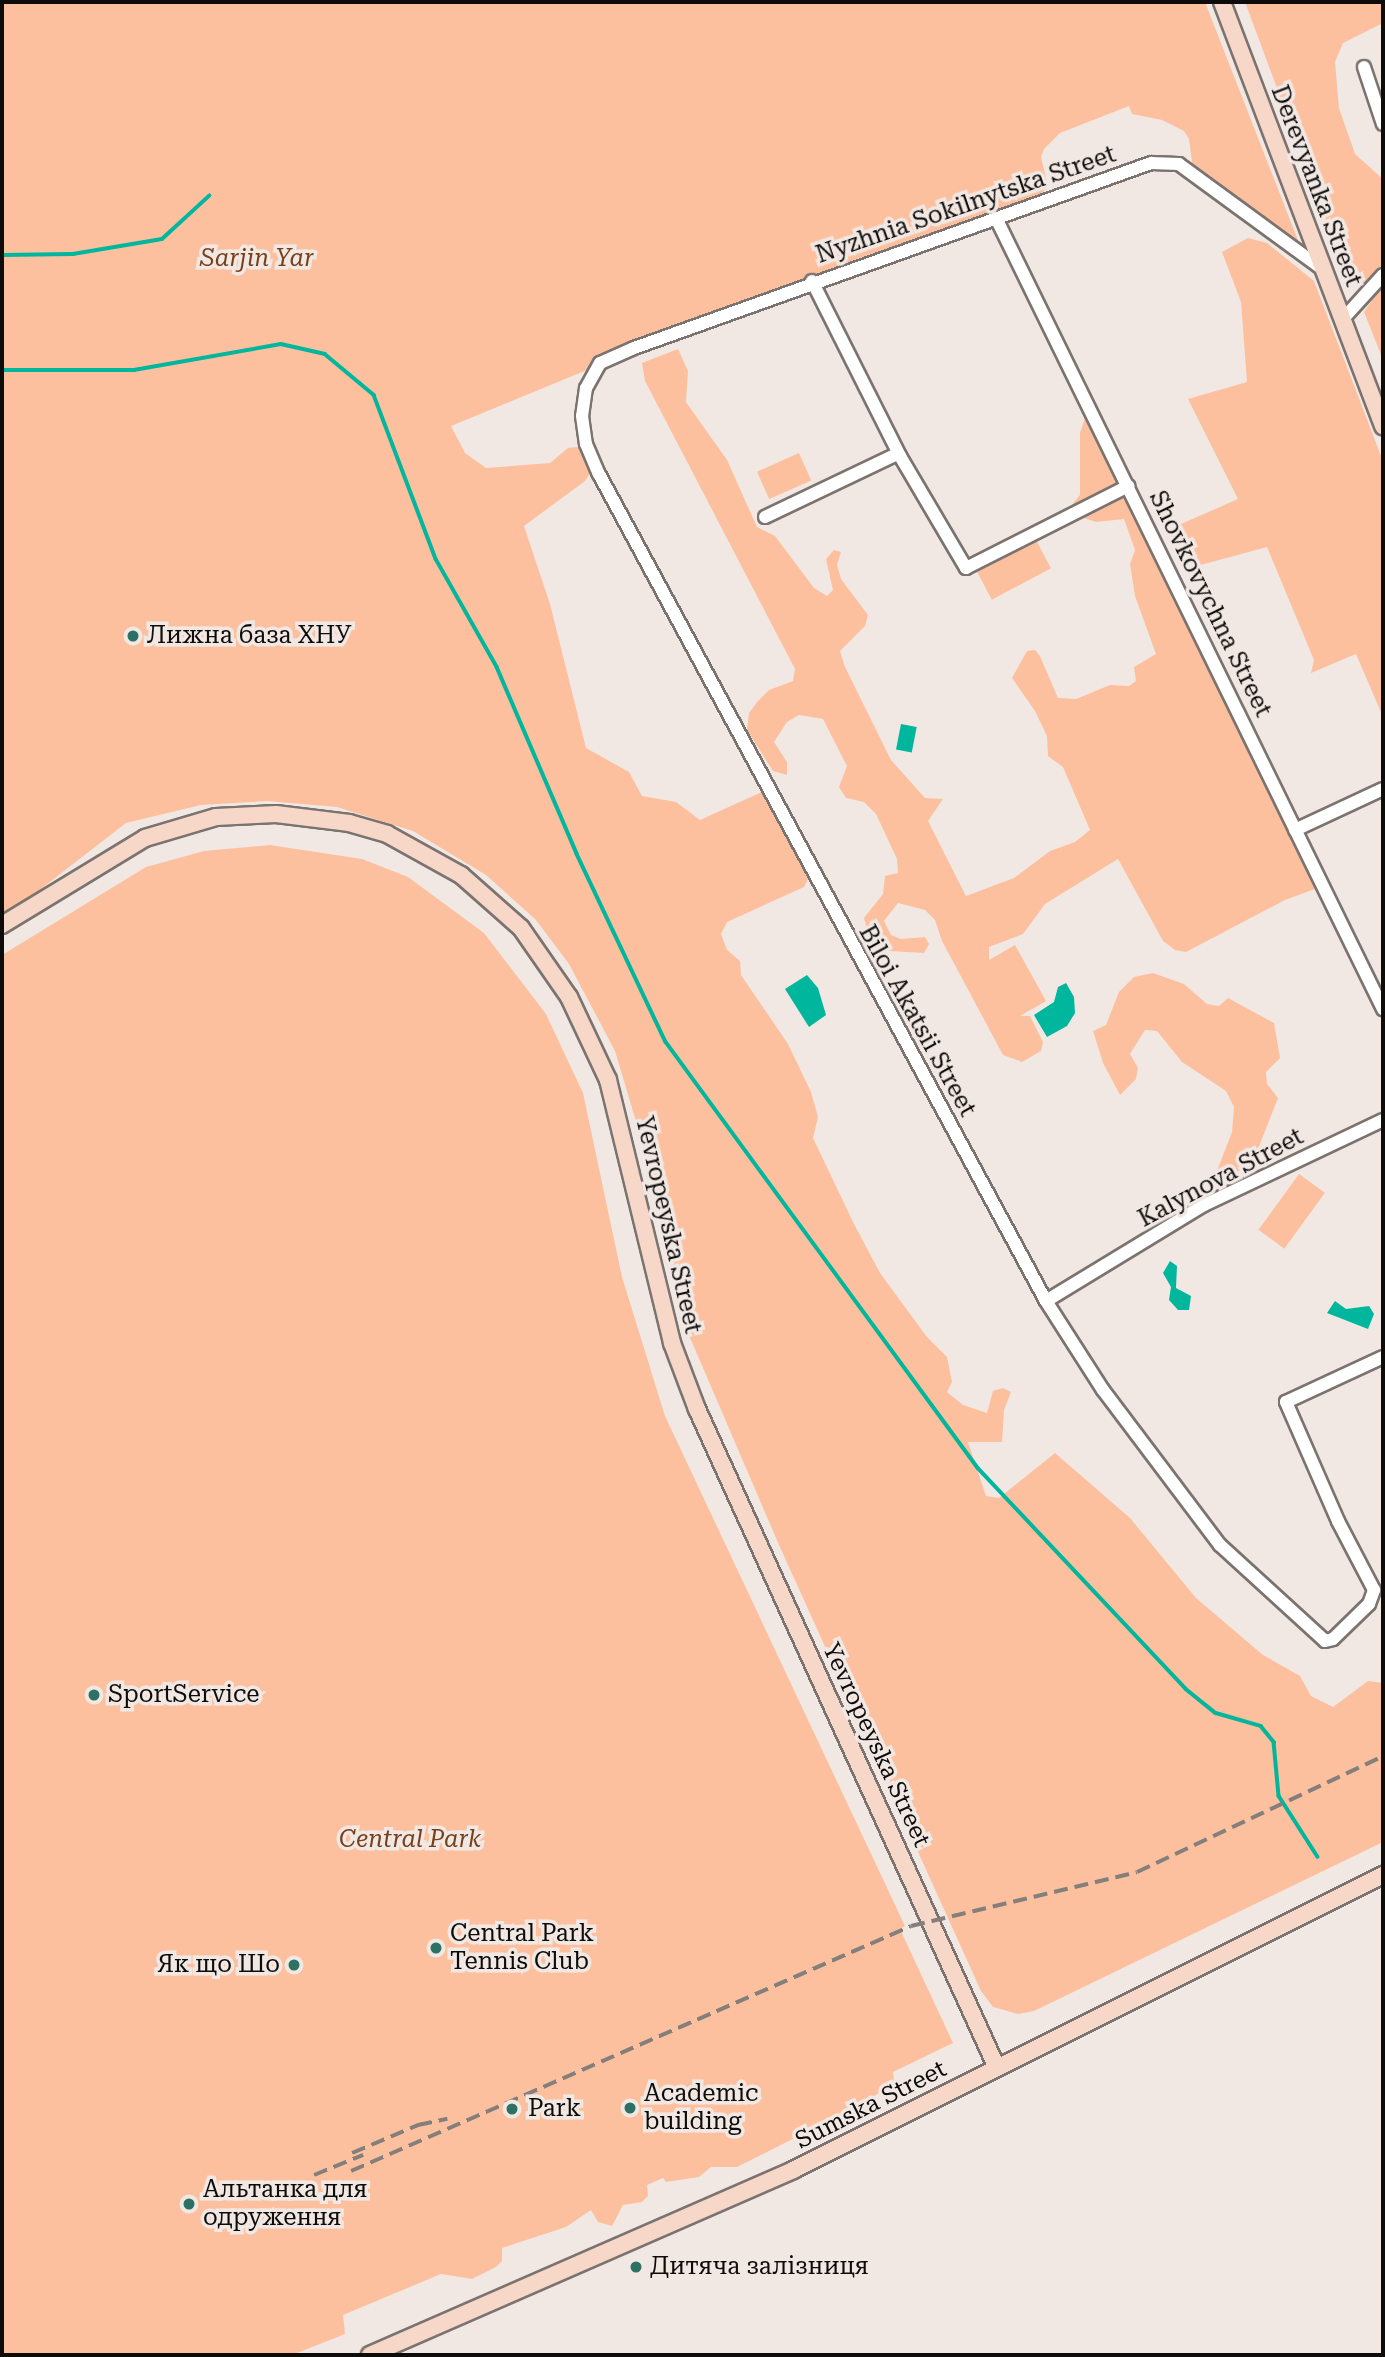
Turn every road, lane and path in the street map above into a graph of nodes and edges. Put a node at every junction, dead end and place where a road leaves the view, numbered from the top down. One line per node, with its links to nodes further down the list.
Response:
1 (1222, 2): 5 (main road, Derevyanka Street)
2 (1364, 66): 3 (street)
3 (1383, 124)
4 (996, 218): 5 (street, Nyzhnia Sokilnytska Street); 7 (street, Nyzhnia Sokilnytska Street); 12 (street, Shovkovychna Street)
5 (1325, 271): 8 (main road, Derevyanka Street)
6 (1383, 275): 8 (street)
7 (812, 281): 9 (street, Nyzhnia Sokilnytska Street); 11 (street)
8 (1342, 320): 10 (main road, Derevyanka Street)
9 (600, 363): 19 (street, Biloi Akatsii Street)
10 (1383, 426)
11 (899, 453): 12 (street); 13 (street)
12 (1128, 486): 15 (street, Shovkovychna Street)
13 (765, 517)
14 (1383, 789): 15 (street)
15 (1295, 830): 17 (street, Shovkovychna Street)
16 (2, 925): 22 (main road, Yevropeyska Street)
17 (1383, 1009)
18 (1383, 1120): 19 (street, Kalynova Street)
19 (1046, 1301): 20 (street, Biloi Akatsii Street)
20 (1383, 1357)
21 (1383, 1875): 22 (main road, Sumska Street)
22 (997, 2068): 23 (main road, Sumska Street)
23 (370, 2355)

